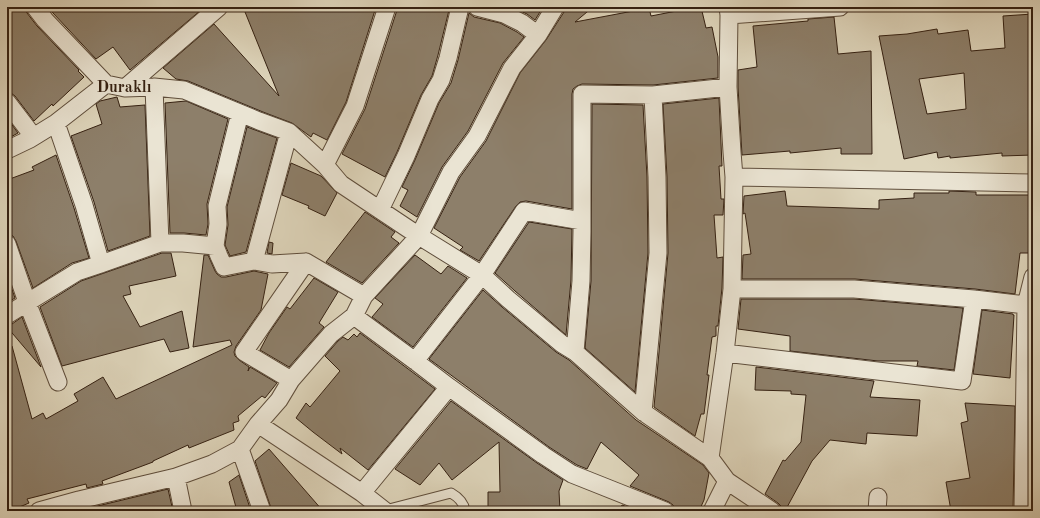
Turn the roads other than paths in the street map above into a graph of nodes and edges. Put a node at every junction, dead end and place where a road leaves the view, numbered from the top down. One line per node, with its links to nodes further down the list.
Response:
1 (35, 7): 10 (street)
2 (219, 7): 13 (street)
3 (387, 7): 21 (street)
4 (460, 7): 24 (street)
5 (477, 7): 9 (street)
6 (555, 7): 9 (street)
7 (840, 7): 8 (street)
8 (729, 11): 12 (street)
9 (538, 35): 26 (street)
10 (106, 84): 13 (street); 17 (street)
11 (154, 87): 13 (street); 16 (street); 27 (street)
12 (728, 87): 14 (street); 22 (street)
13 (124, 88)
14 (653, 95): 25 (street); 48 (street)
15 (7, 102): 19 (street)
16 (240, 113): 18 (street); 29 (street)
17 (56, 123): 19 (street); 32 (street)
18 (289, 132): 21 (street); 30 (street)
19 (34, 136): 20 (street)
20 (7, 150)
21 (325, 165): 24 (street)
22 (734, 177): 23 (street); 35 (street)
23 (1033, 183)
24 (380, 210): 26 (street)
25 (582, 221): 33 (street); 42 (street)
26 (418, 236): 33 (street); 36 (street)
27 (160, 243): 29 (street); 32 (street)
28 (7, 244): 38 (street)
29 (215, 246): 30 (street)
30 (254, 261): 31 (street)
31 (306, 262): 36 (street); 45 (street)
32 (101, 264): 38 (street)
33 (482, 275): 42 (street); 44 (street)
34 (1033, 278): 39 (street)
35 (732, 289): 37 (street); 43 (street)
36 (364, 296): 41 (street)
37 (974, 299): 39 (street); 43 (street)
38 (27, 302): 40 (street); 46 (street)
39 (1026, 305): 64 (street)
40 (7, 315)
41 (354, 316): 44 (street); 45 (street)
42 (575, 352): 48 (street)
43 (725, 353): 51 (street)
44 (415, 361): 47 (street)
45 (291, 380): 49 (street)
46 (58, 382)
47 (449, 387): 54 (street); 61 (street)
48 (643, 412): 51 (street)
49 (258, 424): 50 (street); 54 (street)
50 (240, 449): 52 (street); 58 (street)
51 (710, 458): 53 (street)
52 (176, 476): 55 (street); 57 (street)
53 (728, 481): 62 (street); 63 (street)
54 (362, 493): 59 (street)
55 (81, 506): 56 (street)
56 (39, 511)
57 (184, 511)
58 (262, 511)
59 (385, 511): 60 (lane)
60 (465, 511)
61 (665, 511)
62 (712, 511)
63 (772, 511)
64 (1023, 511)

